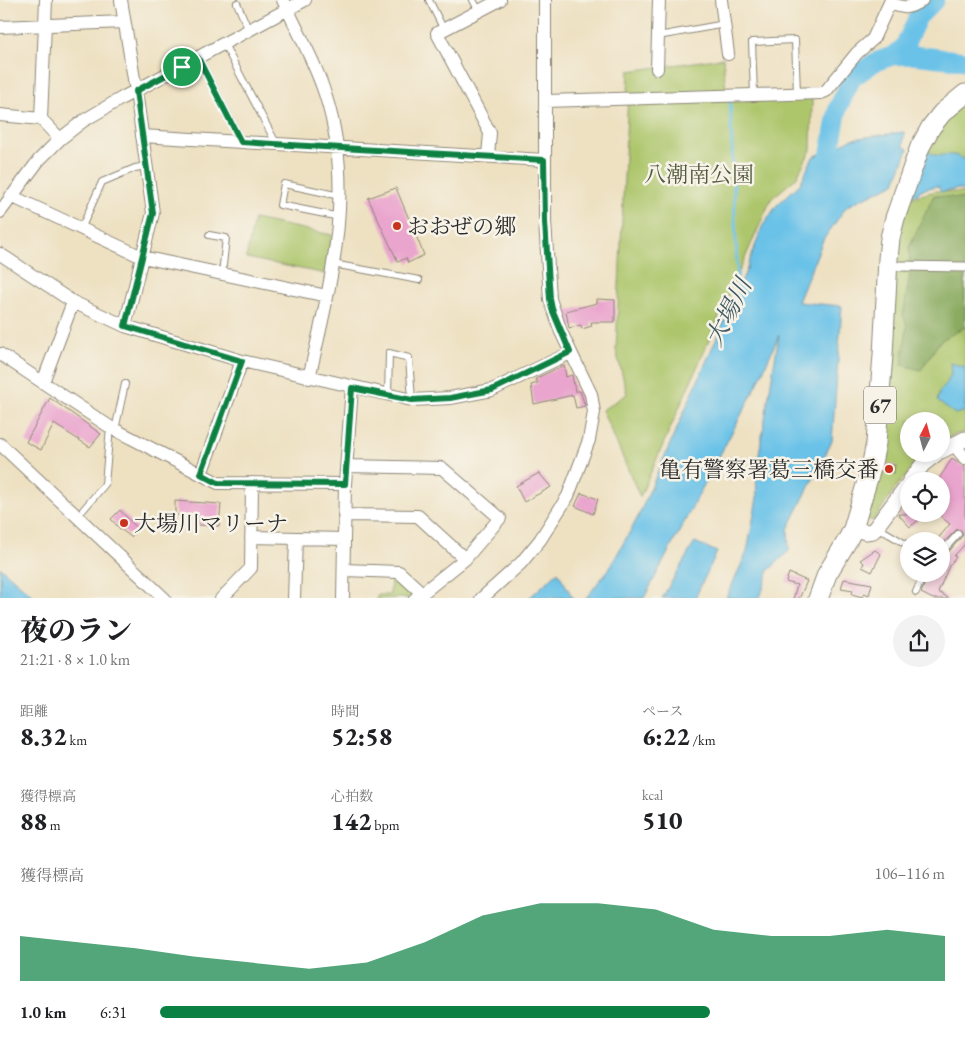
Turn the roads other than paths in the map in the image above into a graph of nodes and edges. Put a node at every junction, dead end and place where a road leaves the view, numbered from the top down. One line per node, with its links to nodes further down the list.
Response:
1 (46, 0): 16 (street)
2 (120, 0): 14 (street)
3 (305, 0): 12 (street)
4 (429, 0): 18 (lane)
5 (500, 0): 13 (street)
6 (545, 0): 29 (street)
7 (659, 0): 20 (street)
8 (721, 0): 15 (street)
9 (922, 0): 10 (street)
10 (890, 1): 26 (street)
11 (237, 3): 19 (lane)
12 (285, 5): 19 (street); 36 (street)
13 (476, 6): 18 (street)
14 (124, 22): 16 (street); 25 (street)
15 (725, 24): 20 (lane); 22 (street)
16 (45, 26): 17 (street); 31 (street)
17 (0, 27)
18 (444, 30): 37 (street)
19 (249, 31): 21 (street)
20 (658, 36): 24 (street)
21 (224, 44): 23 (street); 35 (lane)
22 (728, 54)
23 (198, 58): 25 (street); 34 (lane)
24 (657, 69)
25 (136, 91): 32 (street); 33 (street)
26 (797, 93): 27 (street); 27 (lane)
27 (754, 94): 29 (street)
28 (965, 94): 79 (main road, 67)
29 (545, 101): 38 (street)
30 (0, 115): 31 (street)
31 (41, 119): 33 (street)
32 (142, 136): 34 (street); 39 (street)
33 (60, 139): 40 (street)
34 (241, 142): 35 (street)
35 (276, 144): 36 (street)
36 (338, 148): 37 (street); 41 (street)
37 (488, 156): 38 (street)
38 (544, 160): 56 (street)
39 (146, 166): 44 (lane); 47 (street)
40 (11, 196): 42 (street); 44 (street)
41 (341, 196): 43 (street); 43 (lane)
42 (0, 212)
43 (340, 217): 48 (street)
44 (81, 229): 47 (street)
45 (209, 235): 51 (lane)
46 (0, 254): 54 (street)
47 (142, 257): 51 (street); 55 (street)
48 (333, 264): 52 (lane); 53 (street)
49 (900, 266): 50 (street)
50 (965, 267)
51 (222, 274): 53 (street)
52 (419, 280)
53 (327, 296): 59 (street)
54 (73, 302): 55 (street); 60 (street)
55 (125, 326): 58 (street)
56 (570, 352): 64 (street); 95 (street)
57 (0, 354): 60 (street)
58 (242, 361): 59 (street); 72 (street)
59 (309, 378): 62 (street)
60 (43, 382): 65 (street)
61 (125, 384): 65 (lane)
62 (352, 388): 63 (street); 70 (street)
63 (388, 396): 64 (street); 64 (lane)
64 (412, 400)
65 (112, 429): 72 (street); 76 (lane)
66 (961, 441): 68 (street)
67 (0, 444): 91 (street)
68 (965, 458)
69 (926, 462): 71 (street)
70 (347, 466): 74 (street); 86 (street)
71 (917, 472)
72 (201, 474): 73 (street)
73 (252, 483): 74 (street); 81 (street)
74 (345, 484): 77 (street)
75 (900, 494): 78 (street)
76 (83, 510)
77 (344, 516): 83 (street); 86 (street)
78 (876, 526): 79 (street); 84 (lane)
79 (853, 528): 96 (main road, 67)
80 (958, 534): 85 (lane)
81 (251, 537): 82 (street); 92 (street)
82 (296, 538): 83 (street); 93 (street)
83 (344, 539): 87 (street)
84 (900, 541)
85 (950, 543)
86 (466, 559): 90 (street)
87 (344, 570): 90 (street); 94 (street)
88 (920, 582): 89 (lane)
89 (916, 592)
90 (419, 596)
91 (166, 598)
92 (221, 598)
93 (294, 598)
94 (343, 598)
95 (481, 598)
96 (818, 598)

